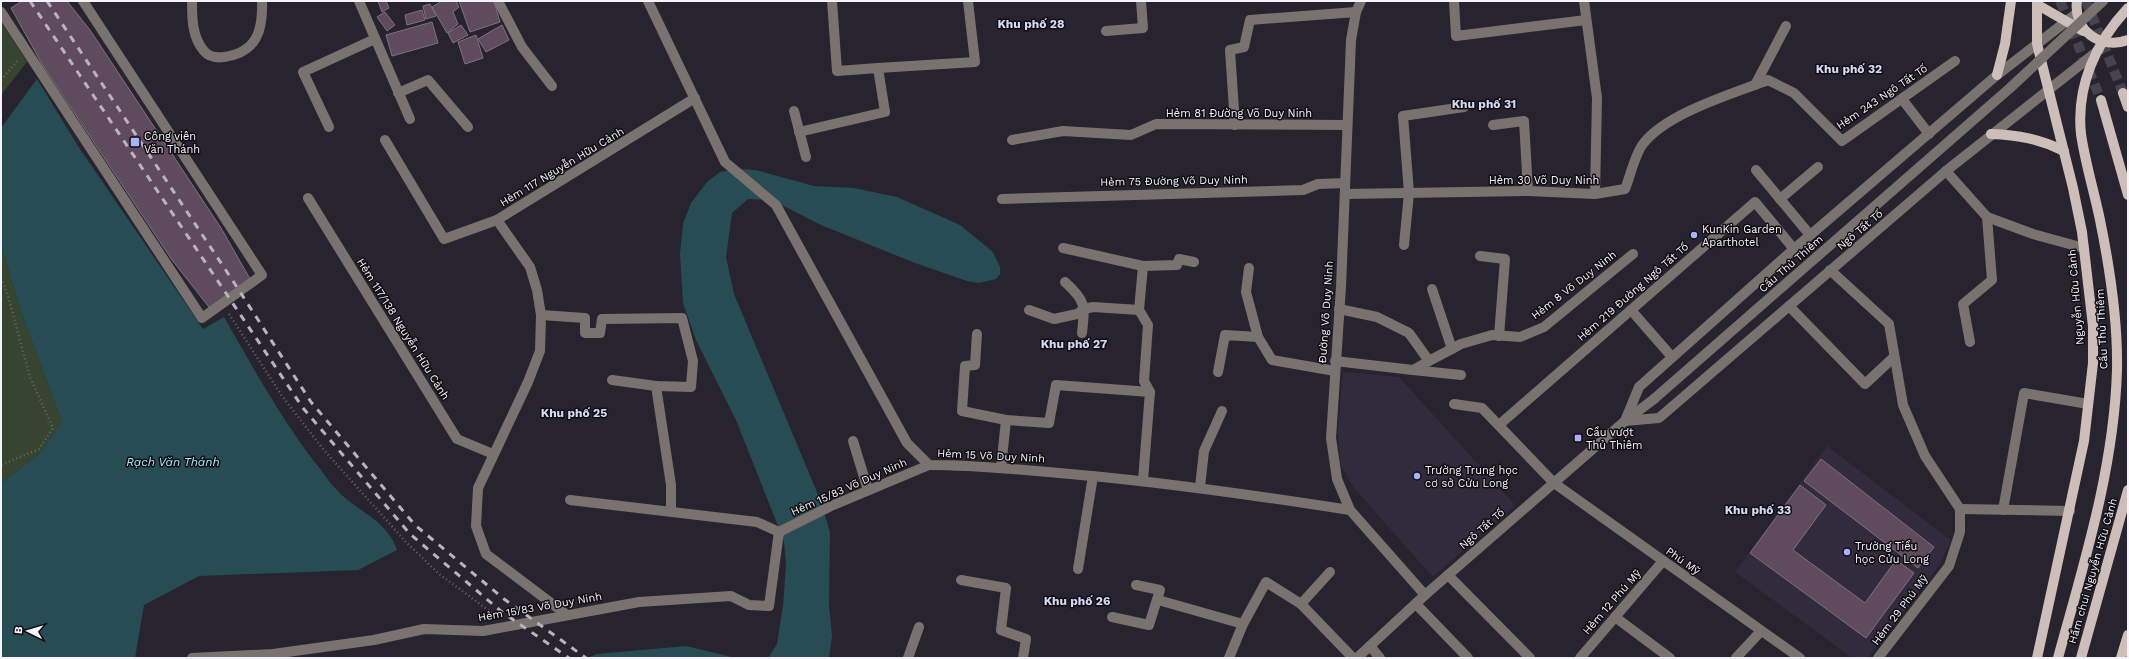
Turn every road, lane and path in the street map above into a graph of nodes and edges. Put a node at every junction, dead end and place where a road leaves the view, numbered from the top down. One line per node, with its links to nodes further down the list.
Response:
1 (82, 1): 88 (street)
2 (192, 1): 3 (street)
3 (262, 1)
4 (359, 1): 26 (street)
5 (498, 1): 36 (street)
6 (648, 1): 40 (street)
7 (832, 1): 32 (street)
8 (968, 1): 32 (street)
9 (1141, 1): 24 (street)
10 (1361, 1): 19 (street, Đường Võ Duy Ninh)
11 (1454, 1): 21 (street)
12 (1584, 1): 21 (street)
13 (2011, 1): 33 (main road)
14 (2077, 1): 20 (main road)
15 (2103, 1): 112 (street, Cầu Thủ Thiêm, bridge)
16 (2037, 3): 22 (main road, Nguyễn Hữu Cảnh); 28 (main road, Nguyễn Hữu Cảnh)
17 (2128, 8): 171 (main road, Cầu Thủ Thiêm, bridge)
18 (1, 12): 30 (street)
19 (1356, 12): 48 (street); 49 (street, Đường Võ Duy Ninh)
20 (2077, 13): 22 (street, Ngô Tất Tố); 25 (main road)
21 (1586, 20): 67 (street)
22 (2066, 21): 25 (main road, Nguyễn Hữu Cảnh); 28 (street, Ngô Tất Tố)
23 (1786, 26): 35 (street)
24 (1106, 31)
25 (2086, 33): 29 (main road, Nguyễn Hữu Cảnh)
26 (375, 39): 39 (street); 51 (street)
27 (2128, 40): 29 (main road)
28 (2037, 44): 33 (street, Ngô Tất Tố); 37 (main road, Nguyễn Hữu Cảnh)
29 (2107, 44): 37 (street, Ngô Tất Tố)
30 (26, 50): 34 (path); 88 (street)
31 (1955, 61): 41 (street, Hẻm 243 Ngô Tất Tố)
32 (878, 68): 53 (street)
33 (1997, 75): 54 (street, Ngô Tất Tố)
34 (1, 80)
35 (1755, 85): 41 (street, Hẻm 243 Ngô Tất Tố); 43 (street, Hẻm 243 Ngô Tất Tố)
36 (552, 86)
37 (2049, 90): 55 (street, Ngô Tất Tố); 58 (main road, Nguyễn Hữu Cảnh)
38 (2123, 92): 45 (main road)
39 (398, 93): 47 (street); 52 (street)
40 (695, 98): 73 (street, Hẻm 117 Nguyễn Hữu Cảnh); 122 (street, Hẻm 15 Võ Duy Ninh)
41 (1902, 99): 54 (street)
42 (2102, 100): 68 (main road)
43 (1701, 106): 67 (street, Hẻm 30 Võ Duy Ninh)
44 (1464, 107): 65 (street)
45 (2128, 107)
46 (794, 110): 53 (street)
47 (410, 118)
48 (1235, 125): 49 (street, Hẻm 81 Đường Võ Duy Ninh); 57 (street, Hẻm 81 Đường Võ Duy Ninh)
49 (1347, 125): 63 (street, Đường Võ Duy Ninh)
50 (1493, 125): 64 (street)
51 (329, 127)
52 (468, 127)
53 (799, 132): 59 (street)
54 (1929, 134): 74 (street, Ngô Tất Tố)
55 (1991, 134): 58 (main road); 62 (street, Ngô Tất Tố)
56 (385, 140): 73 (street)
57 (1012, 140)
58 (2064, 151): 77 (main road, Nguyễn Hữu Cảnh)
59 (806, 157)
60 (1818, 167): 71 (street)
61 (1756, 170): 71 (street)
62 (1946, 171): 72 (street); 84 (street, Ngô Tất Tố)
63 (1345, 183): 66 (street, Đường Võ Duy Ninh); 70 (street, Hẻm 75 Đường Võ Duy Ninh)
64 (1528, 191): 65 (street, Hẻm 30 Võ Duy Ninh); 67 (street, Hẻm 30 Võ Duy Ninh)
65 (1409, 193): 66 (street, Hẻm 30 Võ Duy Ninh); 75 (street)
66 (1345, 194): 91 (street, Đường Võ Duy Ninh)
67 (1595, 194)
68 (2128, 195)
69 (308, 198): 120 (street, Hẻm 117/138 Nguyễn Hữu Cảnh)
70 (1002, 199)
71 (1780, 199): 74 (street)
72 (1987, 217): 77 (street); 100 (street)
73 (497, 220): 95 (street, Hẻm 117 Nguyễn Hữu Cảnh)
74 (1810, 235): 78 (street, Ngô Tất Tố)
75 (1404, 245)
76 (1063, 248): 82 (street)
77 (2084, 248): 114 (main road, Nguyễn Hữu Cảnh)
78 (1794, 249): 94 (street, Hẻm 219 Đường Ngô Tất Tố); 103 (street, Ngô Tất Tố)
79 (1633, 254): 98 (street, Hẻm 8 Võ Duy Ninh)
80 (1480, 256): 98 (street)
81 (1194, 262): 82 (street)
82 (1142, 266): 93 (street)
83 (1249, 268): 99 (street)
84 (1830, 270): 89 (street, Ngô Tất Tố); 102 (street)
85 (1, 278): 121 (path)
86 (1064, 282): 90 (street)
87 (1432, 289): 101 (street)
88 (222, 304): 151 (path)
89 (1789, 306): 102 (street); 117 (street, Ngô Tất Tố)
90 (1084, 309): 92 (street); 93 (street); 96 (street)
91 (1339, 309): 104 (street); 105 (street, Đường Võ Duy Ninh)
92 (1029, 310)
93 (1139, 310): 111 (street)
94 (1631, 310): 103 (street); 118 (street, Hẻm 219 Đường Ngô Tất Tố)
95 (541, 315): 110 (street); 120 (street, Hẻm 117 Nguyễn Hữu Cảnh)
96 (1082, 333)
97 (977, 334): 116 (street)
98 (1499, 336): 101 (street, Hẻm 8 Võ Duy Ninh)
99 (1258, 337): 105 (street); 107 (street)
100 (1970, 342)
101 (1452, 349): 104 (street, Hẻm 8 Võ Duy Ninh)
102 (1894, 357): 131 (street)
103 (1672, 358): 117 (street, Ngô Tất Tố)
104 (1429, 361): 106 (street, Hẻm 8 Võ Duy Ninh)
105 (1335, 366): 106 (street); 133 (street, Đường Võ Duy Ninh)
106 (1413, 370): 108 (street)
107 (1218, 372)
108 (1461, 374)
109 (612, 380): 110 (street)
110 (656, 386): 132 (street)
111 (1150, 392): 116 (street); 125 (street)
112 (1654, 399): 117 (street, Ngô Tất Tố)
113 (1454, 404): 118 (street, Phú Mỹ)
114 (2088, 404): 134 (street); 135 (main road, Nguyễn Hữu Cảnh)
115 (1222, 411): 127 (street)
116 (1006, 420): 123 (street)
117 (1625, 421): 126 (street, Ngô Tất Tố)
118 (1499, 425): 126 (street, Phú Mỹ)
119 (853, 441): 128 (street)
120 (493, 454): 147 (street, Hẻm 117 Nguyễn Hữu Cảnh)
121 (1, 465)
122 (929, 465): 123 (street, Hẻm 15 Võ Duy Ninh); 128 (street, Hẻm 15/83 Võ Duy Ninh)
123 (1001, 468): 124 (street, Hẻm 15 Võ Duy Ninh)
124 (1094, 476): 125 (street, Hẻm 15 Võ Duy Ninh); 138 (street)
125 (1143, 480): 127 (street, Hẻm 15 Võ Duy Ninh)
126 (1554, 483): 137 (street, Phú Mỹ); 140 (street, Ngô Tất Tố)
127 (1200, 487): 133 (street, Hẻm 15 Võ Duy Ninh)
128 (868, 490): 136 (street, Hẻm 15/83 Võ Duy Ninh)
129 (2128, 490): 172 (main road, Hầm chui Nguyễn Hữu Cảnh)
130 (570, 500): 132 (street)
131 (1960, 509): 134 (street); 169 (street, Hẻm 29 Phú Mỹ)
132 (671, 510): 136 (street)
133 (1350, 510): 143 (street, Đường Võ Duy Ninh)
134 (2003, 510): 135 (street)
135 (2070, 511): 170 (main road, Nguyễn Hữu Cảnh)
136 (780, 532): 147 (street, Hẻm 15/83 Võ Duy Ninh)
137 (1663, 561): 149 (street, Hẻm 12 Phú Mỹ); 153 (street, Phú Mỹ)
138 (1078, 569)
139 (1330, 572): 145 (street)
140 (1448, 575): 143 (street, Ngô Tất Tố); 164 (street)
141 (960, 580): 158 (street)
142 (1136, 585): 144 (street)
143 (1425, 595): 146 (street, Ngô Tất Tố)
144 (1158, 600): 148 (street); 150 (street)
145 (1301, 604): 150 (street); 160 (street)
146 (1416, 604): 155 (street, Ngô Tất Tố); 163 (street)
147 (567, 615): 151 (street, Hẻm 15/83 Võ Duy Ninh)
148 (1112, 617)
149 (1615, 617): 165 (street, Hẻm 12 Phú Mỹ); 166 (street)
150 (1243, 624): 159 (street)
151 (510, 626): 156 (street, Hẻm 15/83 Võ Duy Ninh)
152 (919, 627): 157 (street)
153 (1762, 631): 167 (street); 168 (street, Phú Mỹ)
154 (2128, 635): 173 (main road)
155 (1370, 646): 161 (street, Ngô Tất Tố); 162 (street)
156 (192, 658)
157 (908, 658)
158 (1023, 658)
159 (1229, 658)
160 (1353, 658)
161 (1357, 658)
162 (1380, 658)
163 (1468, 658)
164 (1530, 658)
165 (1580, 658)
166 (1670, 658)
167 (1736, 658)
168 (1800, 658)
169 (1878, 658)
170 (2037, 658)
171 (2058, 658)
172 (2081, 658)
173 (2121, 658)

